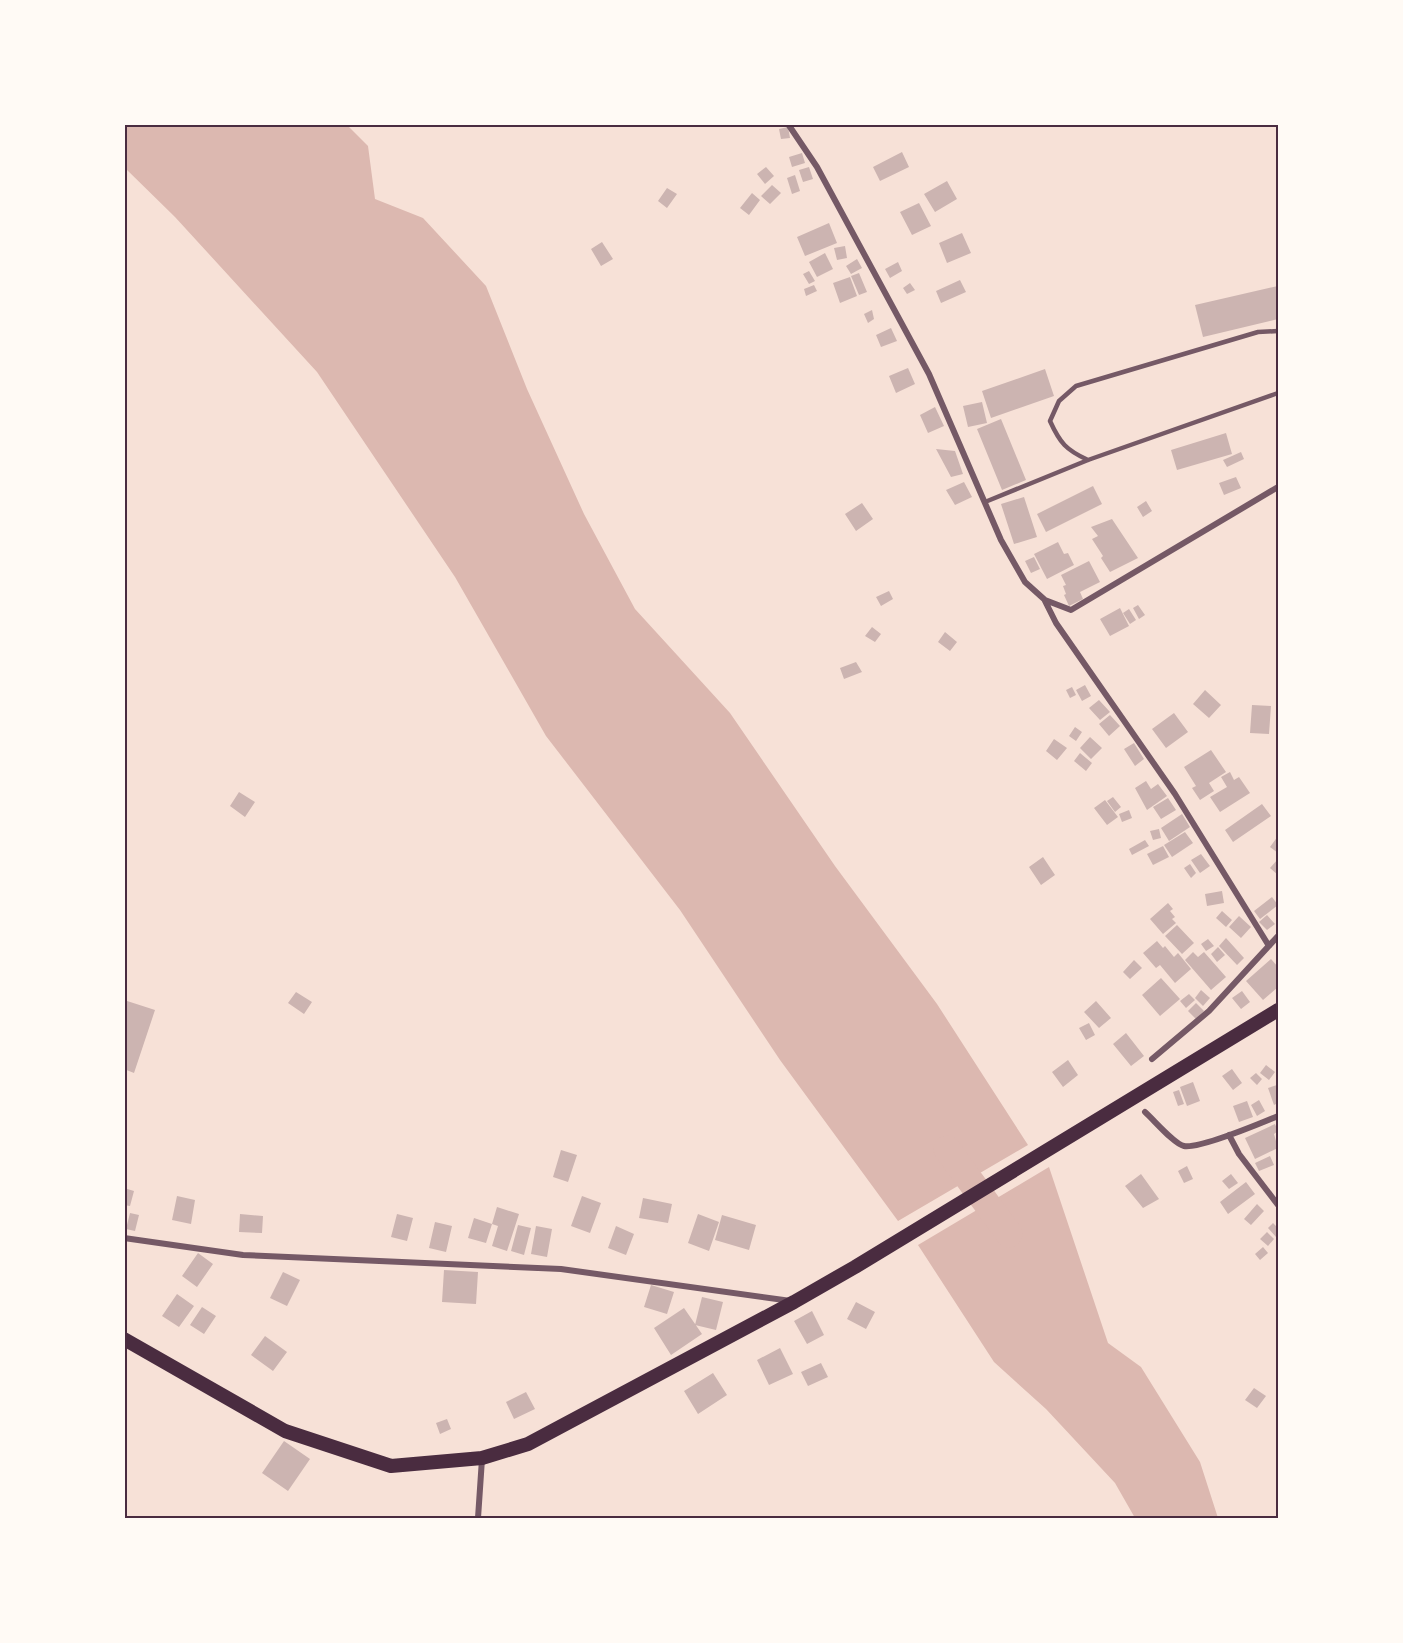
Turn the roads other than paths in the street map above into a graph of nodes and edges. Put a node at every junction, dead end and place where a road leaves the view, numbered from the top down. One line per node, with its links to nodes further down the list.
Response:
1 (788, 124): 6 (street)
2 (1278, 331): 4 (lane)
3 (1278, 393): 4 (lane)
4 (1088, 460): 6 (lane)
5 (1278, 487): 7 (street)
6 (985, 502): 7 (street)
7 (1045, 600): 9 (street)
8 (1278, 936): 9 (street)
9 (1269, 946): 11 (street)
10 (1278, 1010): 17 (main road)
11 (1152, 1059)
12 (1145, 1112): 14 (street)
13 (1278, 1116): 14 (street)
14 (1229, 1135): 15 (street)
15 (1278, 1205)
16 (124, 1239): 17 (street)
17 (794, 1302): 19 (main road)
18 (124, 1339): 19 (main road)
19 (482, 1458): 20 (street)
20 (478, 1518)

